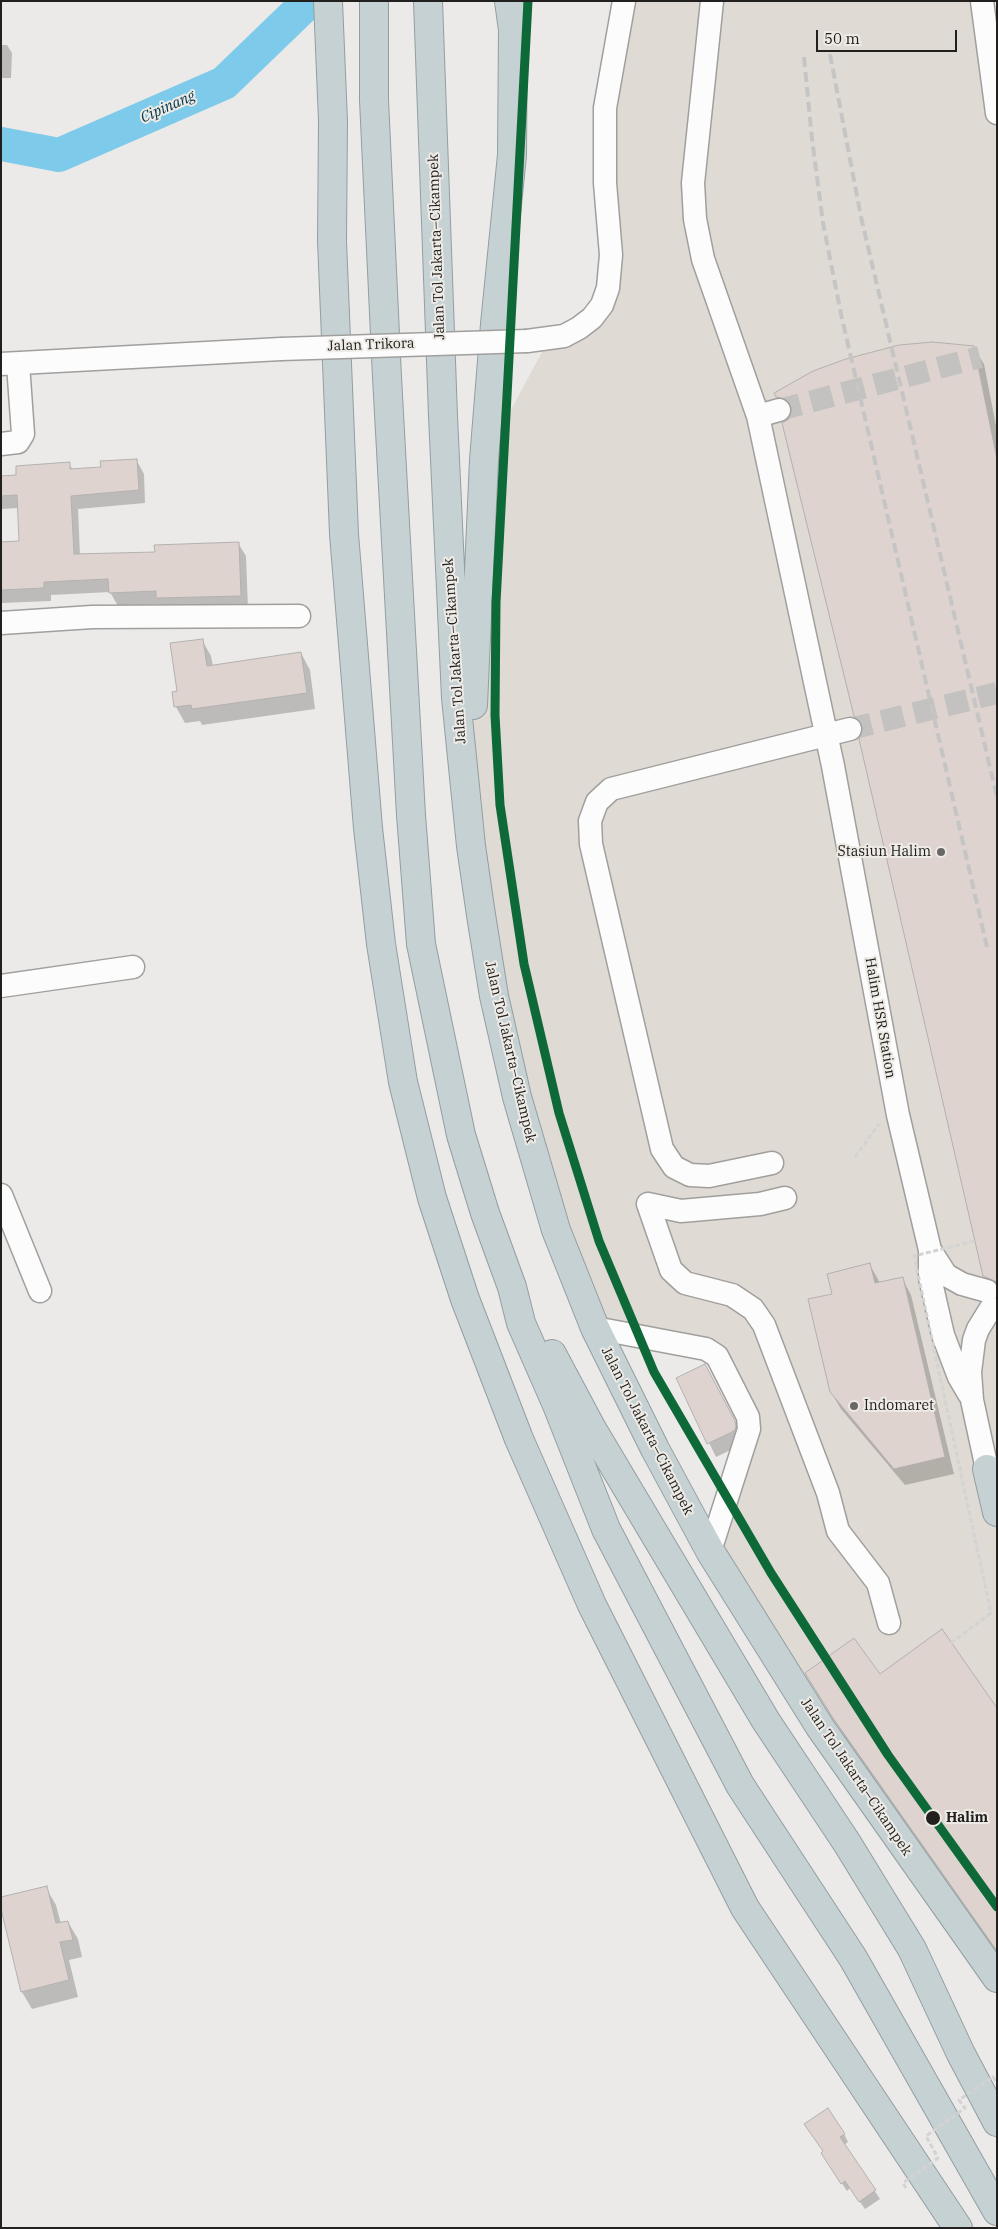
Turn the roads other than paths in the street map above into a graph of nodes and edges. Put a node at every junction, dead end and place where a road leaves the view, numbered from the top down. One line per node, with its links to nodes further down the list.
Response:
1 (328, 1): 35 (highway)
2 (374, 1): 24 (highway)
3 (428, 1): 17 (highway, Jalan Tol Jakarta–Cikampek)
4 (509, 1): 17 (highway)
5 (698, 1): 10 (street)
6 (712, 1): 10 (street)
7 (982, 1): 9 (street)
8 (623, 2): 11 (street, Jalan Trikora, bridge)
9 (997, 113)
10 (686, 183): 16 (street, Halim HSR Station)
11 (10, 364): 12 (street)
12 (1, 444)
13 (299, 616): 14 (street)
14 (1, 623)
15 (850, 729): 16 (street)
16 (826, 735): 20 (street); 23 (street, Halim HSR Station)
17 (471, 846): 26 (highway, Jalan Tol Jakarta–Cikampek)
18 (133, 967): 19 (street)
19 (1, 986)
20 (772, 1163)
21 (1, 1195): 25 (street)
22 (785, 1198): 31 (street)
23 (930, 1250): 27 (street); 27 (street, Halim HSR Station)
24 (512, 1287): 33 (highway); 34 (highway)
25 (40, 1291)
26 (595, 1328): 30 (highway, Jalan Tol Jakarta–Cikampek); 30 (street)
27 (972, 1400): 28 (street)
28 (992, 1473): 29 (highway)
29 (997, 1512)
30 (710, 1552): 32 (highway, Jalan Tol Jakarta–Cikampek)
31 (890, 1623)
32 (997, 1978)
33 (997, 2122)
34 (997, 2211)
35 (958, 2228)

